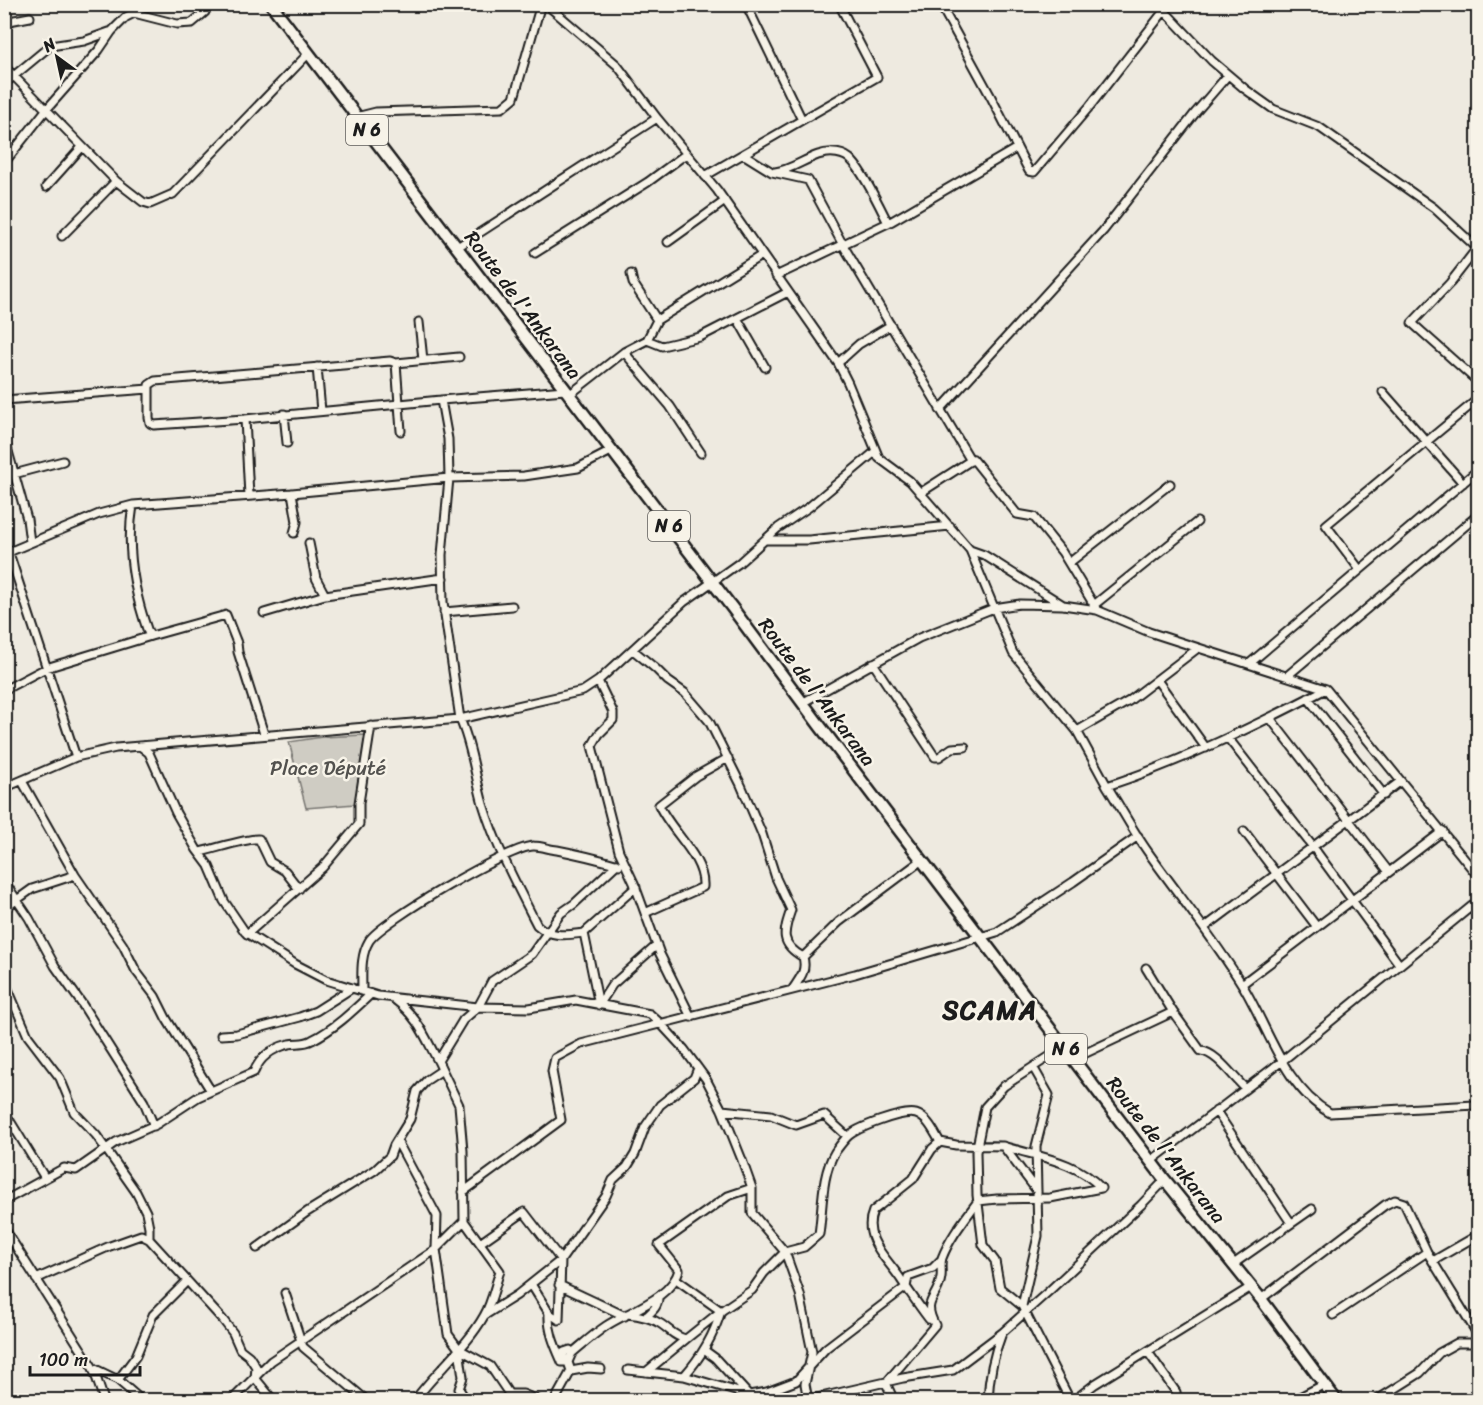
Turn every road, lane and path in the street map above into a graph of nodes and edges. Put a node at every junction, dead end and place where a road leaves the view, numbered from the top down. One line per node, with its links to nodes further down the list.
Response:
1 (271, 4): 13 (main road, Route de l'Ankarana / N 6)
2 (541, 4): 19 (street)
3 (546, 4): 20 (street)
4 (746, 4): 21 (street)
5 (839, 4): 21 (street)
6 (940, 4): 23 (street)
7 (1158, 4): 8 (street)
8 (1164, 10): 15 (street); 23 (street)
9 (205, 12): 12 (street)
10 (30, 17): 11 (street)
11 (4, 22)
12 (112, 31): 16 (street); 18 (street)
13 (308, 54): 19 (main road, Route de l'Ankarana / N 6); 29 (street)
14 (4, 66): 16 (street)
15 (1228, 75): 36 (street); 63 (street)
16 (14, 76): 17 (street); 18 (street)
17 (4, 84)
18 (46, 110): 22 (street); 26 (street)
19 (356, 117): 37 (main road, Route de l'Ankarana / N 6)
20 (657, 118): 24 (street); 37 (street)
21 (802, 120): 25 (street)
22 (82, 147): 29 (street); 30 (street)
23 (1017, 148): 32 (street)
24 (686, 154): 28 (street); 38 (street)
25 (743, 154): 27 (street); 28 (street)
26 (4, 163)
27 (772, 172): 32 (street); 35 (street)
28 (705, 176): 31 (street)
29 (116, 182): 33 (street)
30 (46, 187)
31 (725, 201): 34 (street); 39 (street)
32 (888, 224): 35 (street)
33 (62, 236)
34 (668, 242)
35 (843, 245): 41 (street); 46 (street)
36 (1479, 245): 55 (street)
37 (456, 248): 57 (main road, Route de l'Ankarana / N 6)
38 (535, 253)
39 (762, 255): 41 (street); 44 (street)
40 (631, 274): 44 (street)
41 (776, 276): 42 (street)
42 (788, 292): 43 (street); 52 (street)
43 (737, 318): 47 (street); 54 (street)
44 (657, 321): 47 (street)
45 (419, 322): 50 (street)
46 (891, 325): 52 (street); 63 (street)
47 (646, 340): 48 (street)
48 (624, 352): 57 (street); 73 (street)
49 (459, 357): 50 (street)
50 (423, 360): 51 (street)
51 (396, 363): 53 (street); 62 (street)
52 (838, 363): 71 (street)
53 (317, 367): 56 (street); 64 (street)
54 (765, 367)
55 (1479, 382)
56 (149, 389): 60 (street); 66 (street)
57 (567, 392): 61 (street); 72 (main road, Route de l'Ankarana / N 6)
58 (1383, 392): 69 (street)
59 (1479, 399): 69 (street)
60 (4, 400)
61 (441, 400): 62 (street); 78 (street)
62 (399, 403): 64 (street); 67 (street)
63 (940, 410): 75 (street)
64 (321, 411): 65 (street)
65 (284, 414): 66 (street); 70 (street)
66 (245, 419): 83 (street)
67 (401, 431)
68 (4, 437): 77 (street)
69 (1427, 442): 80 (street); 95 (street)
70 (287, 443)
71 (876, 451): 82 (street); 89 (street)
72 (611, 452): 78 (street); 97 (main road, Route de l'Ankarana / N 6)
73 (701, 453)
74 (63, 461): 77 (street)
75 (971, 461): 82 (street); 94 (street)
76 (1479, 470): 80 (street)
77 (14, 474): 90 (street)
78 (449, 478): 81 (street); 96 (street)
79 (1170, 483): 94 (street)
80 (1462, 483): 95 (street)
81 (292, 493): 83 (street); 88 (street)
82 (920, 493): 87 (street)
83 (249, 496): 84 (street)
84 (133, 505): 90 (street); 105 (street)
85 (1479, 515): 111 (street)
86 (1197, 522): 102 (street)
87 (950, 526): 89 (street); 92 (street)
88 (294, 533)
89 (765, 540): 97 (street)
90 (30, 542): 93 (street)
91 (309, 543): 98 (street)
92 (970, 550): 99 (street); 101 (street)
93 (7, 553): 110 (street)
94 (1069, 563): 102 (street)
95 (1359, 570): 109 (street)
96 (442, 578): 98 (street); 103 (street)
97 (711, 581): 107 (street); 117 (main road, Route de l'Ankarana / N 6)
98 (325, 595): 104 (street)
99 (1063, 604): 101 (street); 102 (street)
100 (512, 606): 103 (street)
101 (994, 608): 108 (street); 121 (street)
102 (1096, 608): 106 (street)
103 (444, 612): 119 (street)
104 (264, 613)
105 (151, 636): 110 (street); 122 (street)
106 (1198, 648): 109 (street); 112 (street)
107 (633, 650): 113 (street); 128 (street)
108 (873, 663): 117 (street); 125 (street)
109 (1249, 664): 111 (street)
110 (46, 668): 115 (street); 127 (street)
111 (1287, 676): 114 (street)
112 (1157, 680): 121 (street); 126 (street)
113 (598, 681): 119 (street); 143 (street)
114 (1326, 689): 116 (street); 130 (street)
115 (4, 690)
116 (1308, 698): 118 (street); 133 (street)
117 (802, 703): 141 (main road, Route de l'Ankarana / N 6)
118 (1270, 718): 123 (street); 134 (street)
119 (460, 719): 120 (street); 140 (street)
120 (371, 726): 122 (street); 150 (street)
121 (1077, 731): 131 (street)
122 (264, 734): 124 (street)
123 (1228, 738): 126 (street); 138 (street)
124 (140, 746): 127 (street); 139 (street)
125 (965, 747)
126 (1206, 748): 131 (street)
127 (76, 757): 129 (street)
128 (728, 758): 155 (street); 164 (street)
129 (22, 781): 132 (street); 146 (street)
130 (1401, 781): 133 (street); 136 (street)
131 (1107, 786): 137 (street)
132 (4, 788)
133 (1384, 795): 134 (street)
134 (1350, 819): 138 (street); 144 (street)
135 (1244, 831): 145 (street)
136 (1443, 831): 144 (street); 147 (street)
137 (1138, 836): 158 (street); 162 (street)
138 (1313, 847): 145 (street); 152 (street)
139 (199, 852): 150 (street); 161 (street)
140 (502, 858): 142 (street); 159 (street); 171 (street)
141 (922, 860): 162 (main road, Route de l'Ankarana / N 6); 164 (street)
142 (617, 864): 143 (street); 159 (street)
143 (626, 867): 149 (street)
144 (1389, 872): 152 (street)
145 (1276, 874): 157 (street); 158 (street)
146 (75, 875): 151 (street); 188 (street)
147 (1479, 876)
148 (4, 882): 151 (street)
149 (636, 887): 155 (street); 160 (street)
150 (299, 889): 161 (street)
151 (17, 900): 154 (street); 193 (street)
152 (1352, 900): 157 (street); 165 (street)
153 (1475, 903): 156 (street); 165 (street)
154 (4, 909)
155 (645, 913): 163 (street)
156 (1479, 918)
157 (1317, 927): 168 (street)
158 (1204, 928): 168 (street)
159 (548, 932): 160 (street); 175 (street)
160 (584, 933): 174 (street)
161 (247, 934): 169 (street)
162 (981, 937): 170 (street); 180 (main road, Route de l'Ankarana / N 6)
163 (657, 945): 174 (street); 177 (street)
164 (803, 957): 170 (street)
165 (1399, 964): 183 (street)
166 (1146, 968): 176 (street)
167 (4, 980): 199 (street)
168 (1242, 984): 183 (street)
169 (353, 988): 171 (street); 179 (street)
170 (792, 990): 177 (street)
171 (362, 991): 172 (street)
172 (371, 994): 173 (street); 188 (street)
173 (392, 997): 175 (street); 182 (street)
174 (599, 1005): 175 (street); 178 (street)
175 (478, 1007): 182 (street)
176 (1173, 1012): 181 (street); 187 (street)
177 (691, 1017): 178 (street)
178 (661, 1024): 185 (street); 205 (street)
179 (221, 1035)
180 (1064, 1047): 181 (main road, Route de l'Ankarana / N 6); 184 (street)
181 (1073, 1059): 201 (main road, Route de l'Ankarana / N 6)
182 (438, 1061): 186 (street)
183 (1282, 1062): 187 (street); 189 (street)
184 (1033, 1067): 197 (street); 200 (street)
185 (698, 1068): 190 (street); 220 (street)
186 (442, 1070): 195 (street); 205 (street)
187 (1245, 1088): 192 (street)
188 (211, 1091): 193 (street)
189 (1476, 1105)
190 (722, 1110): 194 (street); 204 (street)
191 (4, 1111): 202 (street)
192 (1216, 1111): 201 (street); 211 (street)
193 (154, 1126): 199 (street)
194 (847, 1136): 196 (street); 218 (street)
195 (397, 1141): 216 (street); 217 (street)
196 (940, 1142): 197 (street); 229 (street)
197 (977, 1146): 198 (street); 208 (street)
198 (1003, 1146): 200 (street); 206 (street)
199 (106, 1149): 202 (street); 214 (street)
200 (1036, 1156): 206 (street); 206 (street)
201 (1151, 1161): 203 (main road, Route de l'Ankarana / N 6)
202 (45, 1178): 207 (street)
203 (1165, 1180): 223 (main road, Route de l'Ankarana / N 6); 234 (street)
204 (752, 1188): 218 (street); 225 (street)
205 (463, 1192): 210 (street)
206 (1037, 1195): 208 (street); 234 (street)
207 (4, 1201)
208 (978, 1201): 221 (street); 234 (street)
209 (1312, 1209): 211 (street)
210 (464, 1221): 215 (street); 217 (street)
211 (1291, 1223): 223 (street)
212 (4, 1228): 224 (street)
213 (1479, 1235): 222 (street)
214 (149, 1239): 224 (street); 226 (street)
215 (480, 1244): 220 (street); 238 (street)
216 (257, 1248)
217 (436, 1249): 247 (street); 249 (street)
218 (785, 1252): 236 (street); 253 (street)
219 (1427, 1252): 222 (street); 233 (street); 240 (street)
220 (561, 1260): 227 (street); 228 (street)
221 (941, 1260): 229 (street); 243 (street)
222 (1433, 1261): 245 (street)
223 (1232, 1265): 230 (main road, Route de l'Ankarana / N 6)
224 (36, 1279): 254 (street)
225 (676, 1279): 232 (street); 236 (street)
226 (187, 1281): 260 (street); 261 (street)
227 (531, 1284): 237 (street); 238 (street)
228 (559, 1285): 237 (street); 239 (street)
229 (906, 1287): 243 (street); 253 (street)
230 (1251, 1287): 233 (main road, Route de l'Ankarana / N 6); 251 (street)
231 (285, 1293): 247 (street)
232 (658, 1298): 235 (street); 239 (street)
233 (1261, 1299): 263 (main road, Route de l'Ankarana / N 6)
234 (1023, 1309): 244 (street); 279 (street)
235 (654, 1310): 241 (street); 242 (street)
236 (721, 1311): 246 (street); 250 (street)
237 (549, 1313): 252 (street)
238 (485, 1315): 249 (street)
239 (626, 1315): 241 (street); 252 (street)
240 (1333, 1315)
241 (646, 1317): 242 (street)
242 (657, 1322): 246 (street)
243 (935, 1325): 262 (street)
244 (1004, 1331): 262 (street); 278 (street)
245 (1479, 1335)
246 (686, 1339): 258 (street)
247 (300, 1340): 260 (street); 270 (street)
248 (1479, 1343): 284 (street)
249 (459, 1350): 271 (street); 272 (street); 273 (street)
250 (704, 1350): 259 (street); 265 (street)
251 (1148, 1352): 280 (street); 281 (street)
252 (565, 1362): 257 (street)
253 (809, 1366): 264 (street); 276 (street)
254 (93, 1368): 261 (street); 266 (street)
255 (601, 1369): 257 (street)
256 (628, 1370): 258 (street)
257 (571, 1371): 274 (street)
258 (646, 1372): 259 (street)
259 (684, 1376): 265 (street)
260 (255, 1378): 268 (street); 269 (street)
261 (118, 1380): 267 (street)
262 (886, 1383): 276 (street); 277 (street)
263 (1323, 1385): 282 (street); 283 (main road, Route de l'Ankarana / N 6)
264 (767, 1392): 265 (street); 275 (street)
265 (748, 1398)
266 (104, 1401)
267 (141, 1401)
268 (231, 1401)
269 (273, 1401)
270 (366, 1401)
271 (415, 1401)
272 (466, 1401)
273 (538, 1401)
274 (555, 1401)
275 (785, 1401)
276 (808, 1401)
277 (888, 1401)
278 (988, 1401)
279 (1070, 1401)
280 (1074, 1401)
281 (1177, 1401)
282 (1294, 1401)
283 (1336, 1401)
284 (1377, 1401)

